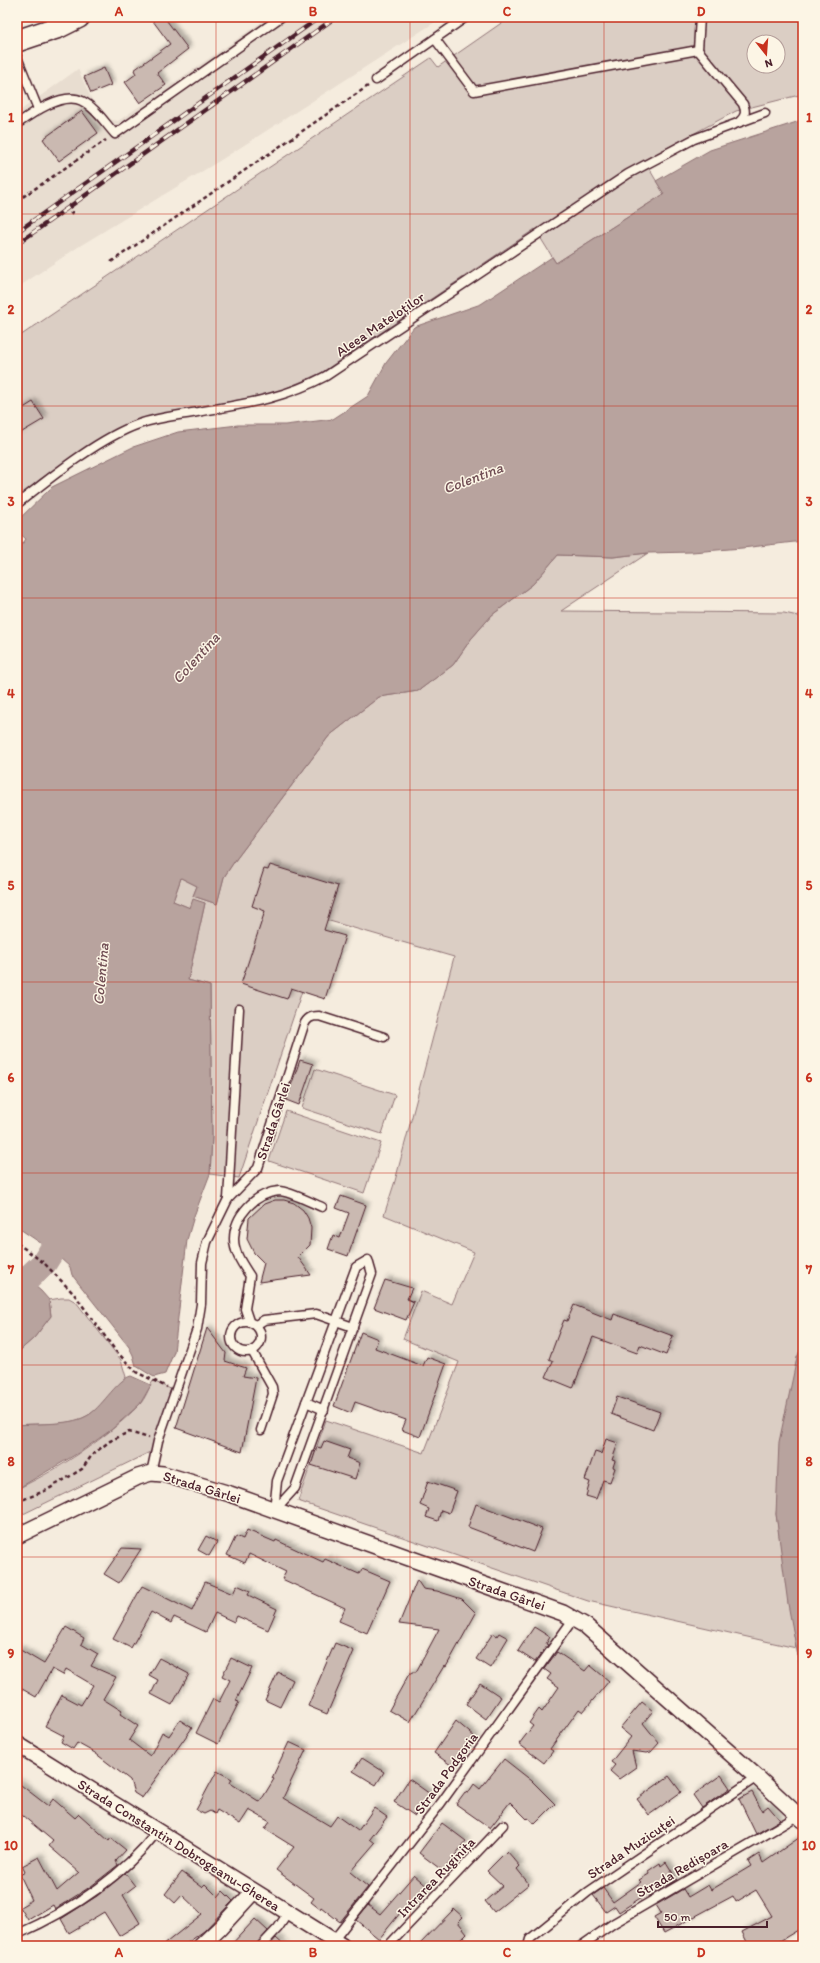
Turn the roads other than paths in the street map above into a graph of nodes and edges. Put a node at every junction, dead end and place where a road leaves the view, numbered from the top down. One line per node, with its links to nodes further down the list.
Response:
1 (80, 17): 6 (street)
2 (281, 17): 10 (lane)
3 (466, 17): 5 (lane)
4 (700, 17): 7 (lane)
5 (436, 39): 7 (lane); 9 (lane)
6 (17, 41)
7 (698, 50): 12 (lane)
8 (17, 57): 10 (lane)
9 (376, 80)
10 (38, 109): 13 (lane)
11 (765, 113): 12 (lane, Aleea Mateloților)
12 (740, 121): 14 (lane, Aleea Mateloților)
13 (17, 124)
14 (17, 504)
15 (239, 1009): 17 (lane)
16 (384, 1037): 17 (lane, Strada Gârlei)
17 (228, 1199): 26 (lane, Strada Gârlei)
18 (322, 1207): 20 (lane)
19 (336, 1320): 20 (lane); 21 (lane); 21 (lane); 23 (lane)
20 (252, 1323): 22 (lane); 22 (lane)
21 (353, 1327): 24 (lane)
22 (252, 1351): 25 (lane)
23 (306, 1402): 24 (lane); 27 (lane)
24 (324, 1410): 27 (lane)
25 (261, 1430)
26 (151, 1473): 27 (street, Strada Gârlei); 28 (street, Strada Gârlei)
27 (274, 1511): 29 (street, Strada Gârlei)
28 (17, 1536)
29 (574, 1618): 31 (street, Strada Gârlei); 38 (lane, Strada Podgoria)
30 (17, 1744): 34 (street, Strada Constantin Dobrogeanu-Gherea)
31 (757, 1777): 32 (street, Strada Gârlei); 42 (lane, Strada Muzicuței)
32 (801, 1818): 43 (lane, Strada Redișoara)
33 (503, 1825): 41 (lane, Intrarea Ruginița)
34 (157, 1832): 35 (street, Strada Constantin Dobrogeanu-Gherea); 37 (lane)
35 (253, 1892): 36 (street, Strada Constantin Dobrogeanu-Gherea); 39 (street)
36 (288, 1913): 38 (street, Strada Constantin Dobrogeanu-Gherea); 40 (lane)
37 (18, 1934)
38 (334, 1944)
39 (201, 1946)
40 (261, 1946)
41 (388, 1946)
42 (528, 1946)
43 (581, 1946)

